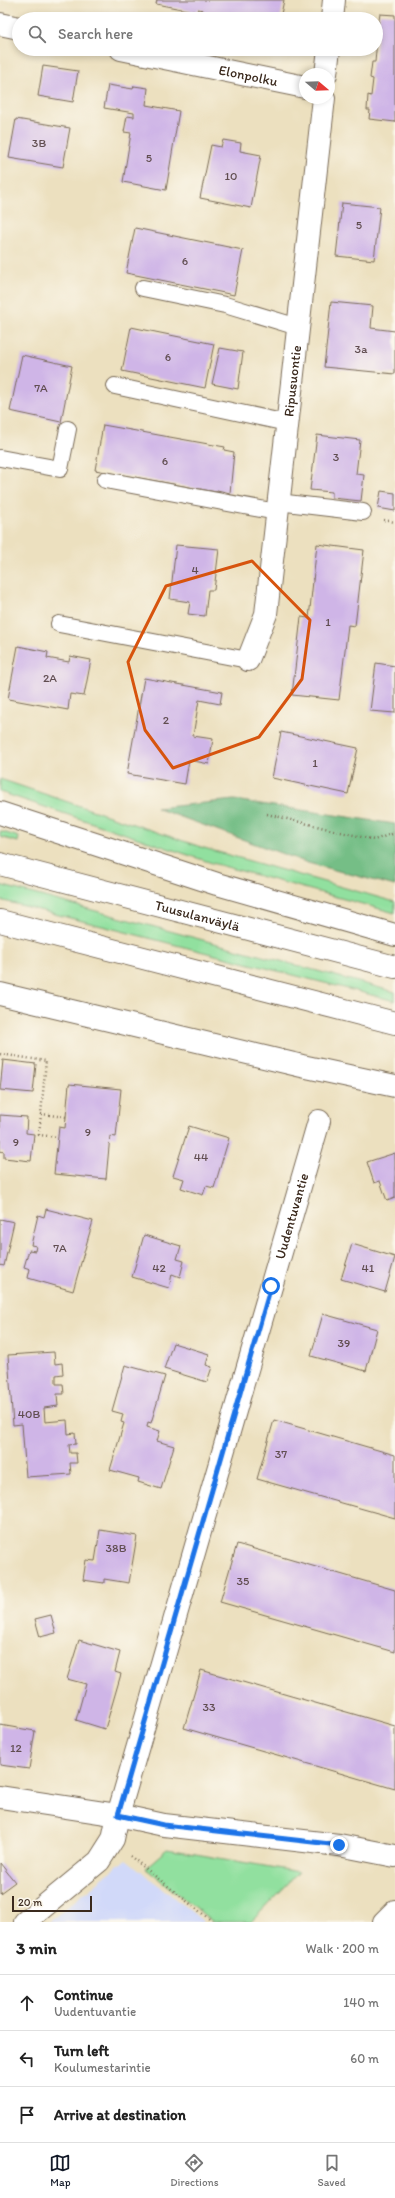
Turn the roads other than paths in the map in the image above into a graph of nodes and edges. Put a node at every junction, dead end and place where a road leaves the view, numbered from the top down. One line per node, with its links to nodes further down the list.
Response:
1 (334, 0): 2 (main road)
2 (333, 12)
3 (0, 24): 4 (main road)
4 (12, 27)
5 (155, 56): 8 (main road, Elonpolku)
6 (328, 56): 7 (main road)
7 (327, 68)
8 (299, 86)
9 (323, 104): 11 (main road, Ripusuontie)
10 (143, 288): 11 (lane)
11 (298, 327): 13 (main road, Ripusuontie)
12 (115, 386): 13 (lane)
13 (287, 423): 17 (main road, Ripusuontie)
14 (68, 429): 15 (lane)
15 (0, 458)
16 (105, 480): 17 (lane)
17 (278, 507): 18 (lane); 20 (main road, Ripusuontie)
18 (363, 512)
19 (59, 624): 20 (lane)
20 (248, 660)
21 (0, 814): 24 (main road)
22 (0, 864): 25 (main road, Tuusulanväylä)
23 (0, 921): 27 (main road)
24 (395, 935)
25 (395, 967)
26 (0, 994): 28 (main road)
27 (395, 1023)
28 (395, 1086)
29 (319, 1121): 31 (main road, Uudentuvantie)
30 (0, 1797): 31 (main road)
31 (118, 1815): 32 (main road); 34 (main road, Uudentuvantie)
32 (395, 1856)
33 (395, 1911): 35 (main road)
34 (25, 1922)
35 (384, 1922)

